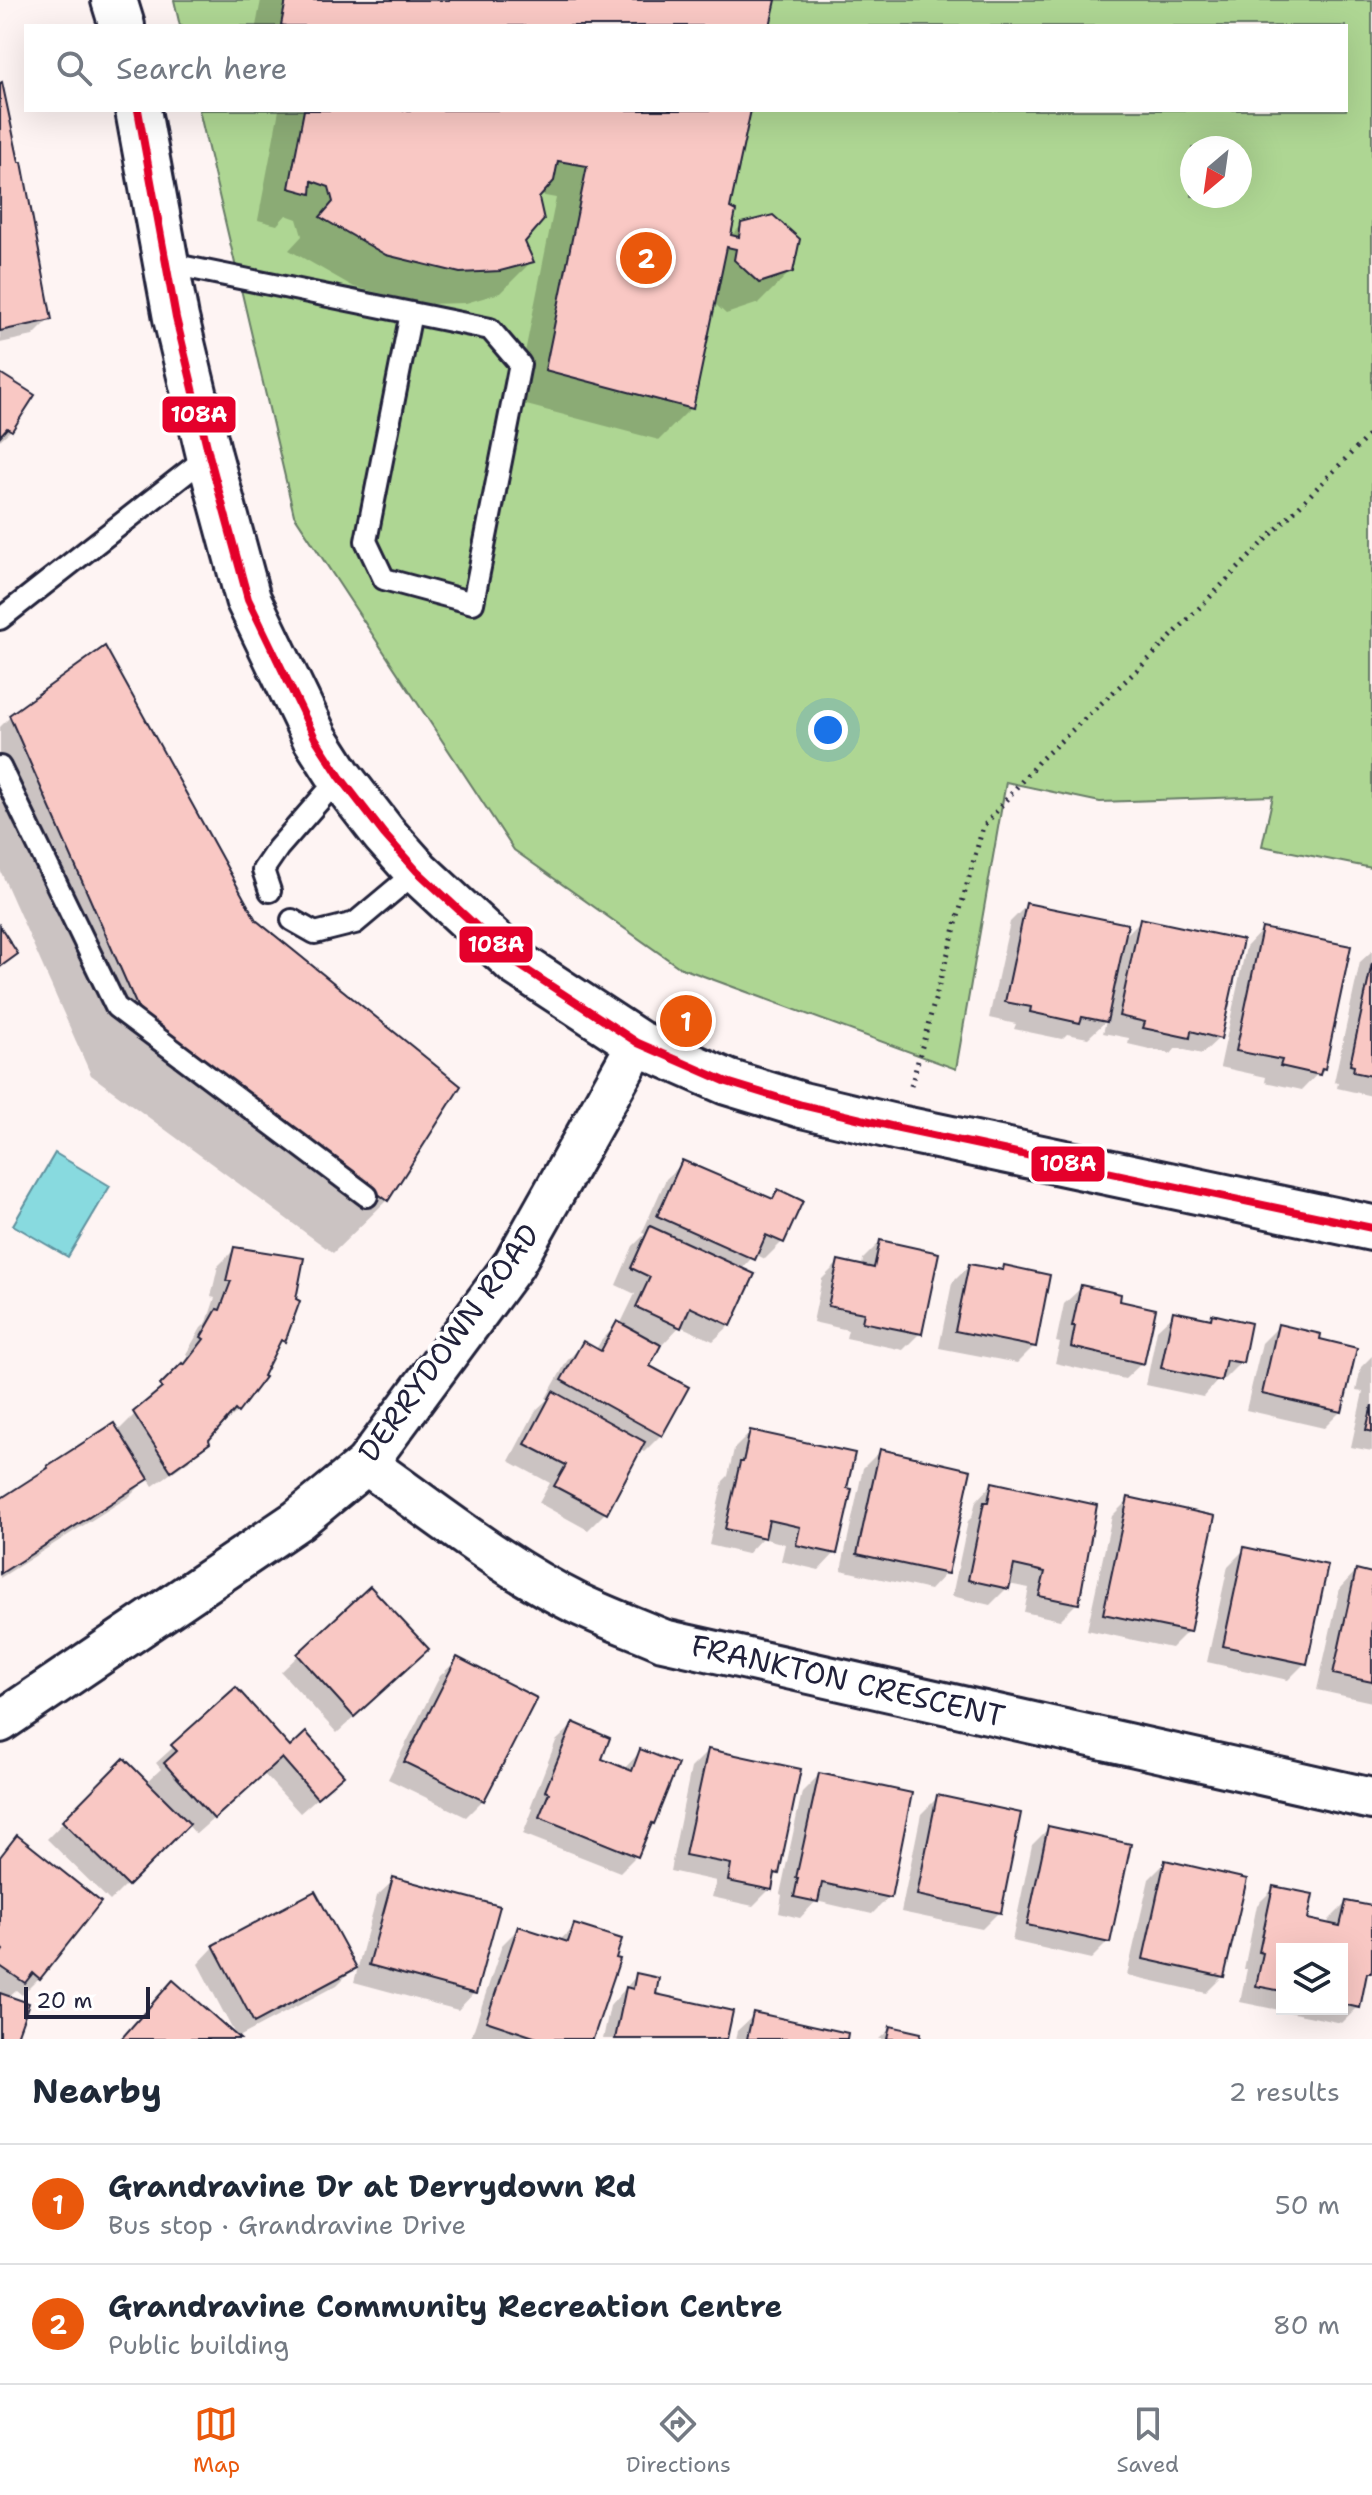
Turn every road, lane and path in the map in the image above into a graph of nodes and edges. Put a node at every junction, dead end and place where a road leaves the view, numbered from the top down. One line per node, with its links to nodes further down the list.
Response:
1 (114, 0): 2 (street)
2 (121, 24)
3 (138, 112): 4 (street)
4 (166, 263): 5 (lane); 7 (street)
5 (411, 313): 5 (lane)
6 (1372, 432): 15 (path)
7 (209, 455): 8 (lane); 10 (street)
8 (0, 619)
9 (0, 767): 16 (lane)
10 (340, 777): 11 (street); 12 (lane)
11 (417, 871): 13 (lane); 14 (street)
12 (270, 891)
13 (292, 920)
14 (638, 1043): 15 (street); 18 (street, DERRYDOWN ROAD)
15 (899, 1128): 17 (street)
16 (367, 1196)
17 (1372, 1228)
18 (366, 1464): 19 (street, DERRYDOWN ROAD); 20 (street, FRANKTON CRESCENT)
19 (0, 1722)
20 (1372, 1799)

